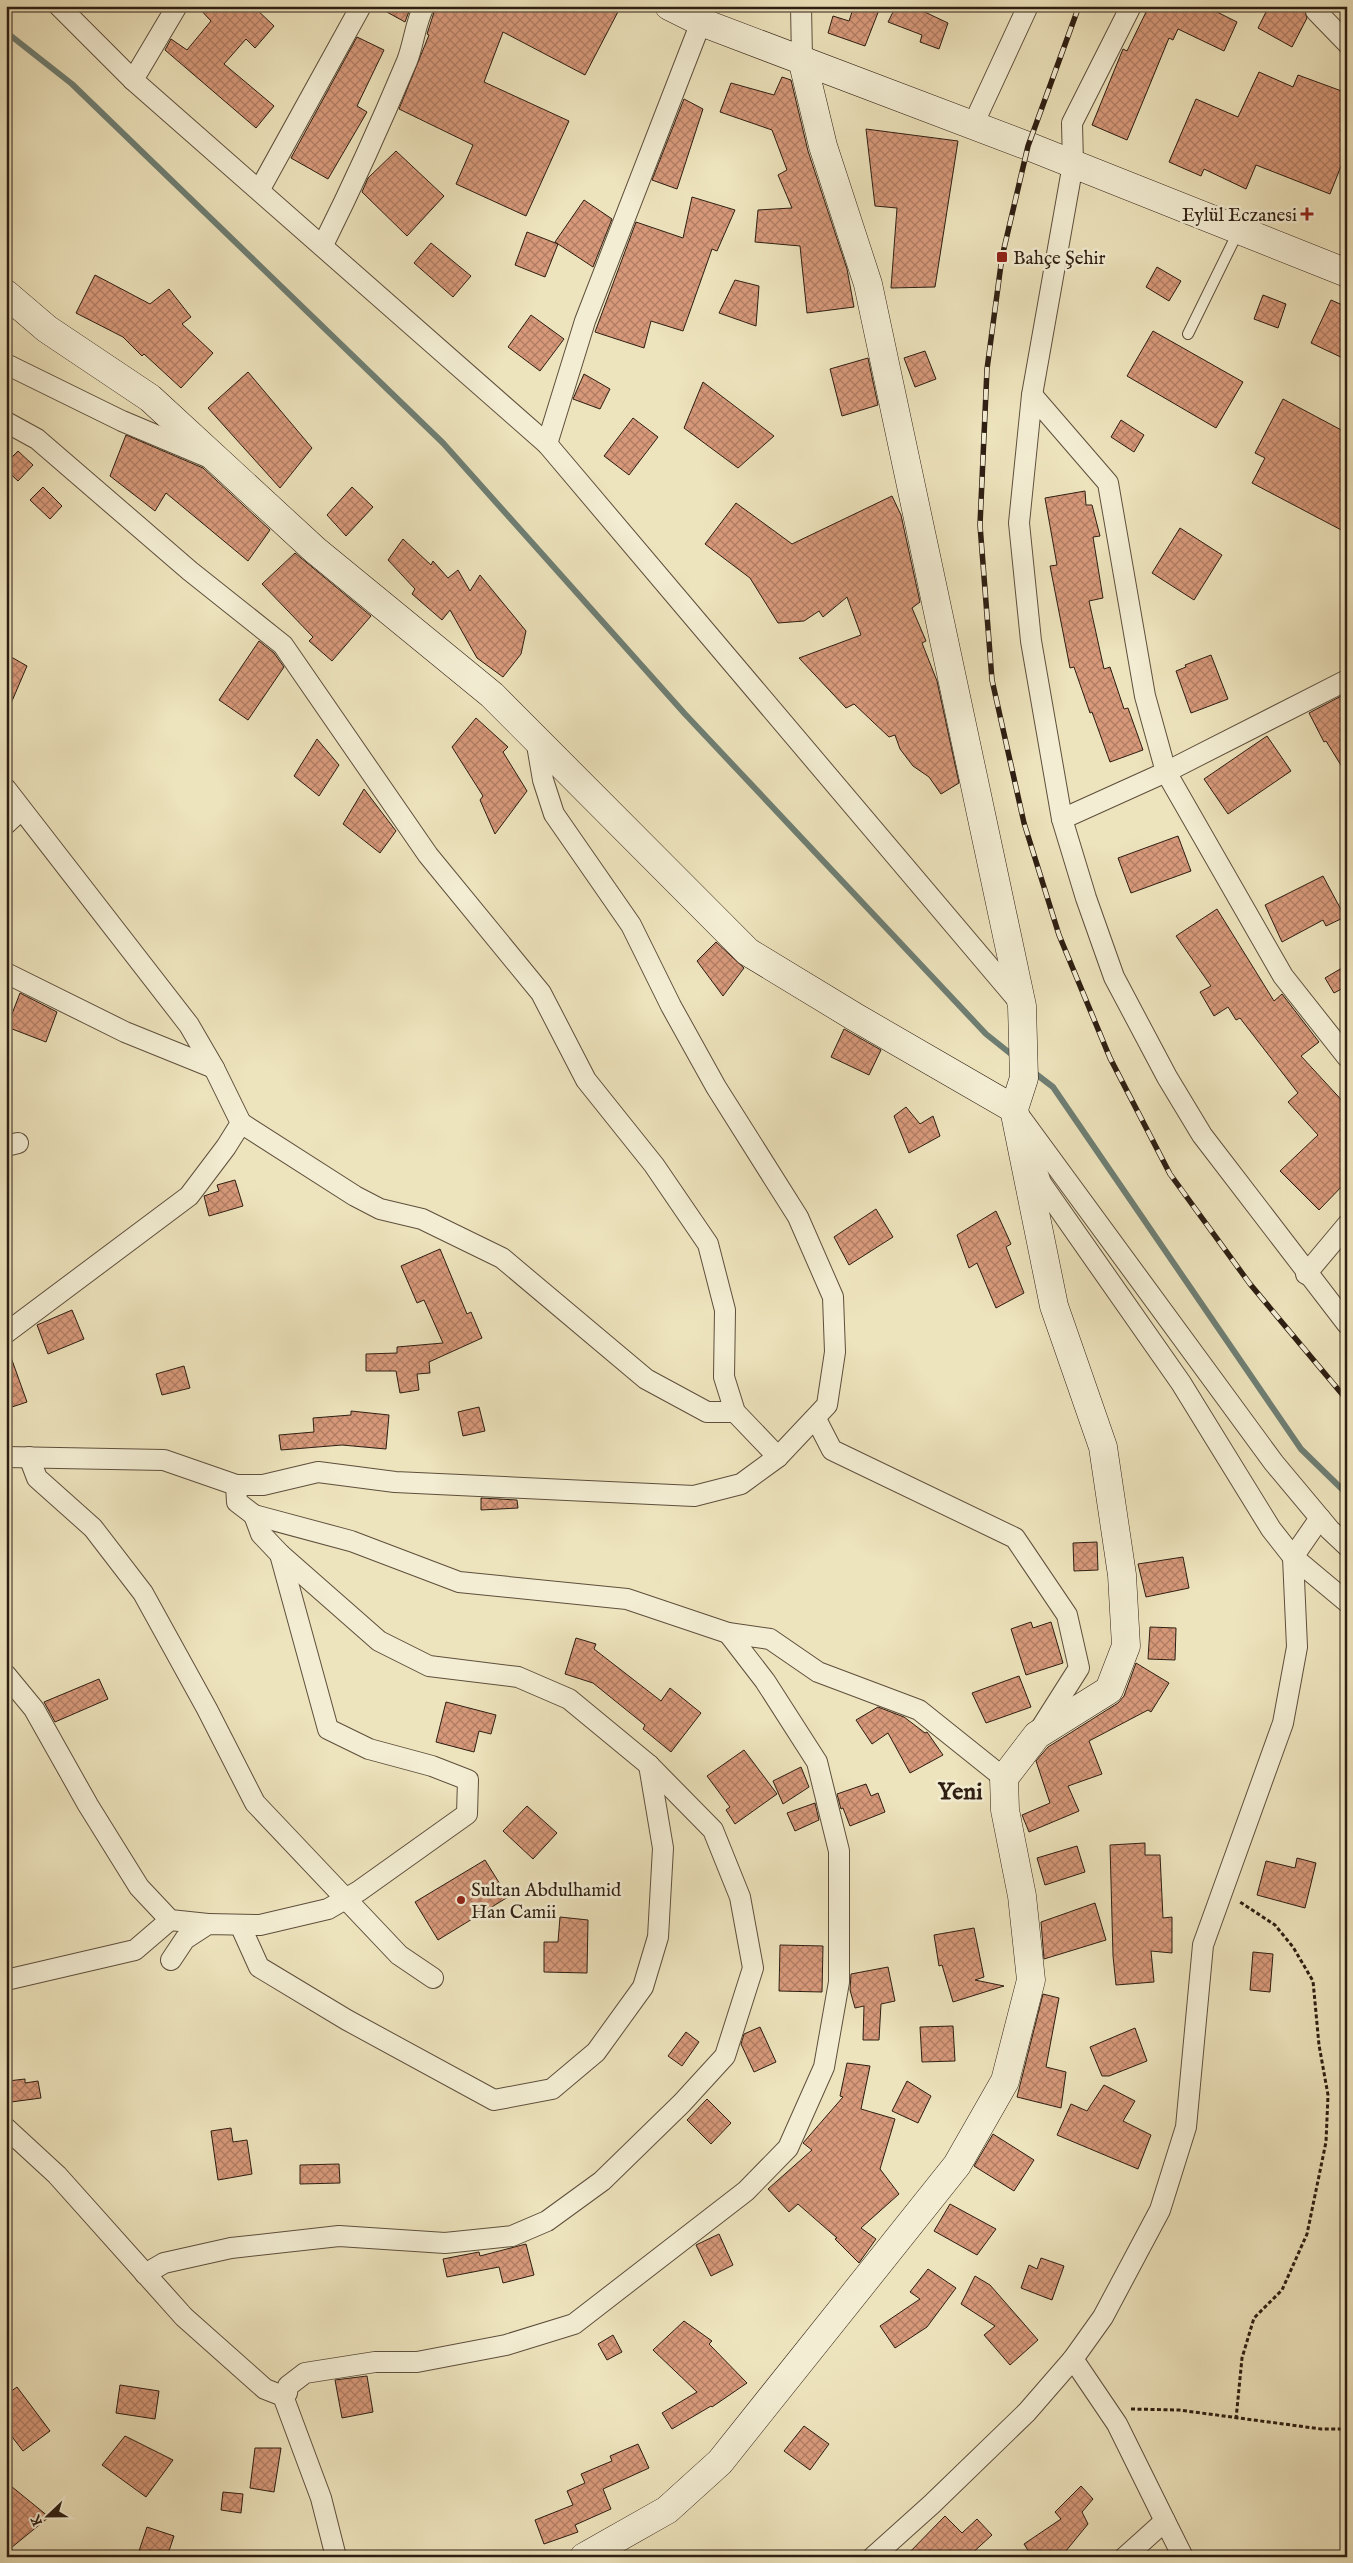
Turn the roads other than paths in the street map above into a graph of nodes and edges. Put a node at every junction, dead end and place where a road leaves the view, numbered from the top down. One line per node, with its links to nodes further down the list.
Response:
1 (59, 6): 13 (street)
2 (177, 6): 13 (street)
3 (361, 6): 16 (street)
4 (424, 6): 18 (street)
5 (669, 6): 10 (street)
6 (801, 6): 12 (street)
7 (1028, 6): 14 (street)
8 (1131, 6): 15 (street)
9 (1318, 6): 11 (street)
10 (701, 22): 12 (street); 25 (street)
11 (1347, 43)
12 (802, 59): 14 (street); 35 (street)
13 (134, 80): 16 (street)
14 (972, 127): 15 (street)
15 (1073, 164): 17 (street); 23 (street)
16 (260, 189): 18 (street)
17 (1238, 231): 19 (street); 21 (lane)
18 (323, 245): 25 (street)
19 (1347, 273)
20 (6, 294): 26 (street)
21 (1188, 334)
22 (6, 364): 26 (street)
23 (1032, 395): 29 (street); 32 (street)
24 (6, 422): 44 (street)
25 (547, 444): 35 (street)
26 (219, 461): 28 (street)
27 (1347, 680): 29 (street)
28 (536, 739): 38 (street); 45 (street)
29 (1166, 772): 32 (street); 36 (street)
30 (6, 789): 31 (street)
31 (21, 810): 33 (street); 37 (street)
32 (1062, 819): 41 (street)
33 (6, 824)
34 (6, 973): 37 (street)
35 (1023, 1014): 38 (street)
36 (1347, 1057)
37 (214, 1068): 39 (street)
38 (1014, 1109): 51 (street); 54 (street); 58 (street)
39 (241, 1123): 43 (street); 44 (street)
40 (1347, 1225): 41 (street)
41 (1306, 1274): 42 (street)
42 (1347, 1324)
43 (6, 1333)
44 (735, 1412): 47 (street)
45 (816, 1419): 47 (street); 58 (street)
46 (6, 1456): 48 (street)
47 (778, 1456): 49 (street)
48 (30, 1457): 49 (street); 61 (street)
49 (236, 1485): 50 (street)
50 (254, 1515): 53 (street); 56 (street)
51 (1320, 1518): 52 (street); 54 (street)
52 (1347, 1546)
53 (280, 1554): 59 (street); 61 (street)
54 (1293, 1557): 55 (street); 70 (street)
55 (1347, 1602)
56 (728, 1633): 60 (street); 71 (street)
57 (6, 1675): 62 (street)
58 (1037, 1734): 60 (street)
59 (649, 1765): 64 (street); 69 (street)
60 (1004, 1778): 74 (street)
61 (347, 1898): 64 (street); 66 (street)
62 (170, 1920): 63 (street); 67 (street)
63 (208, 1924): 64 (street); 65 (street)
64 (240, 1925)
65 (171, 1960)
66 (433, 1978)
67 (6, 1980)
68 (6, 2128): 69 (street)
69 (145, 2274): 71 (street)
70 (1073, 2359): 72 (street); 75 (street)
71 (283, 2396): 73 (street)
72 (1165, 2521): 76 (street); 77 (street)
73 (336, 2557)
74 (584, 2557)
75 (872, 2557)
76 (1125, 2557)
77 (1183, 2557)

